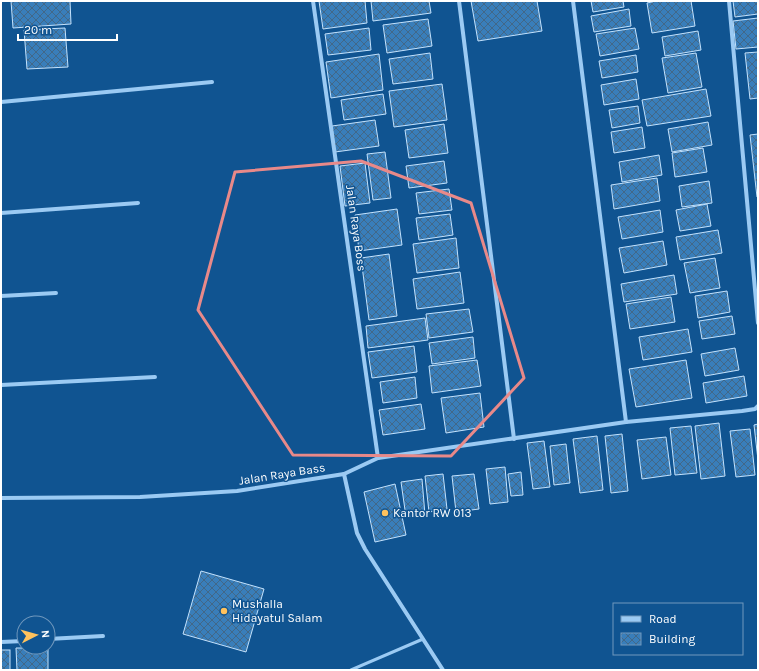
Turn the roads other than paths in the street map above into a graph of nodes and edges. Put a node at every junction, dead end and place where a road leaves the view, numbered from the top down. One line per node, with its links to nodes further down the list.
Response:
1 (313, 1): 17 (street, Jalan Raya Boss)
2 (459, 1): 16 (street)
3 (573, 1): 15 (street)
4 (729, 1): 11 (street)
5 (212, 82): 6 (street)
6 (1, 102)
7 (138, 203): 8 (street)
8 (1, 213)
9 (56, 293): 10 (street)
10 (1, 296)
11 (758, 323)
12 (155, 377): 13 (street)
13 (1, 385)
14 (758, 406): 15 (street, Jalan Raya Bass)
15 (626, 422): 16 (street, Jalan Raya Bass)
16 (514, 439): 17 (street, Jalan Raya Bass)
17 (378, 458): 18 (street, Jalan Raya Bass)
18 (344, 474): 19 (street, Jalan Raya Bass); 22 (street)
19 (1, 498)
20 (103, 636): 21 (street)
21 (56, 639)
22 (423, 639): 25 (lane); 26 (street)
23 (16, 641): 24 (street)
24 (1, 642)
25 (350, 670)
26 (442, 670)

